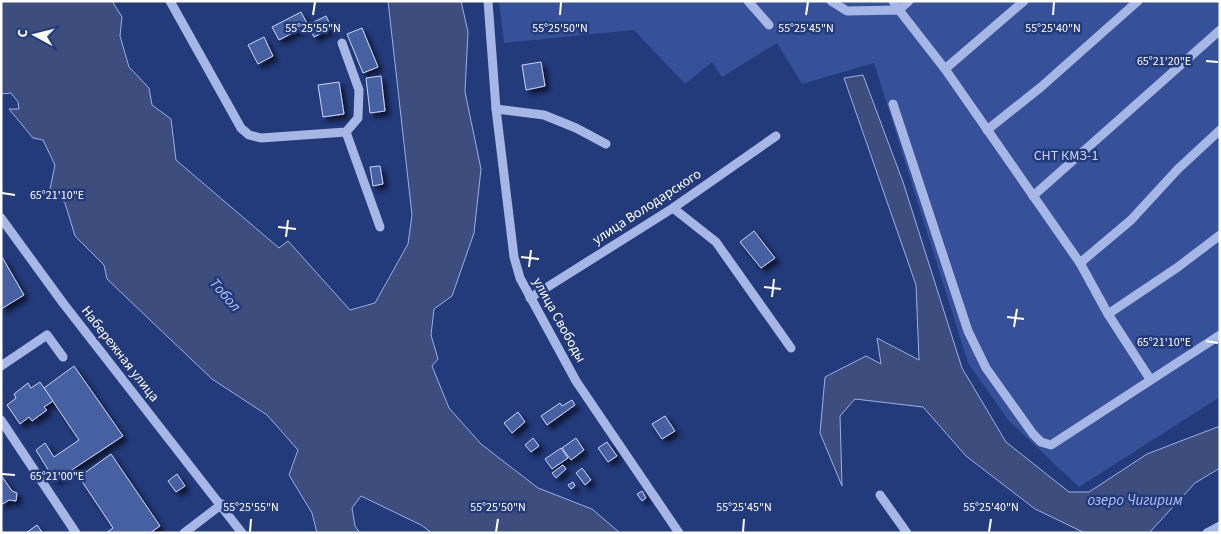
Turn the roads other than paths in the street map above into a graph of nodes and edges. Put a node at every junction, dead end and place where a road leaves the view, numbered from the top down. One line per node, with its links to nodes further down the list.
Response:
1 (170, 1): 18 (street)
2 (488, 1): 15 (street, улица Свободы)
3 (748, 1): 10 (street)
4 (831, 1): 9 (street)
5 (893, 1): 9 (street)
6 (909, 1): 9 (street)
7 (1024, 1): 13 (street)
8 (1138, 1): 16 (street)
9 (899, 10): 13 (street)
10 (769, 24)
11 (1220, 30): 21 (street)
12 (342, 42): 18 (street)
13 (944, 69): 16 (street)
14 (893, 104): 33 (street)
15 (496, 108): 20 (street); 27 (street, улица Свободы)
16 (987, 130): 21 (street)
17 (1220, 130): 26 (street)
18 (346, 132): 24 (street)
19 (776, 136): 22 (street, улица Володарского)
20 (606, 144)
21 (1033, 196): 26 (street)
22 (673, 208): 27 (street, улица Володарского); 30 (street)
23 (1, 218): 36 (street, Набережная улица)
24 (380, 227)
25 (1220, 235): 28 (street)
26 (1080, 263): 28 (street)
27 (530, 298): 41 (street, улица Свободы)
28 (1108, 314): 33 (street)
29 (1220, 335): 33 (street)
30 (791, 348)
31 (63, 357): 32 (street)
32 (1, 366)
33 (1150, 379)
34 (1, 420): 38 (street)
35 (880, 495): 42 (street)
36 (222, 504): 39 (street); 40 (street, Набережная улица)
37 (1220, 526): 43 (street)
38 (76, 533)
39 (184, 533)
40 (242, 533)
41 (678, 533)
42 (906, 533)
43 (1207, 533)

